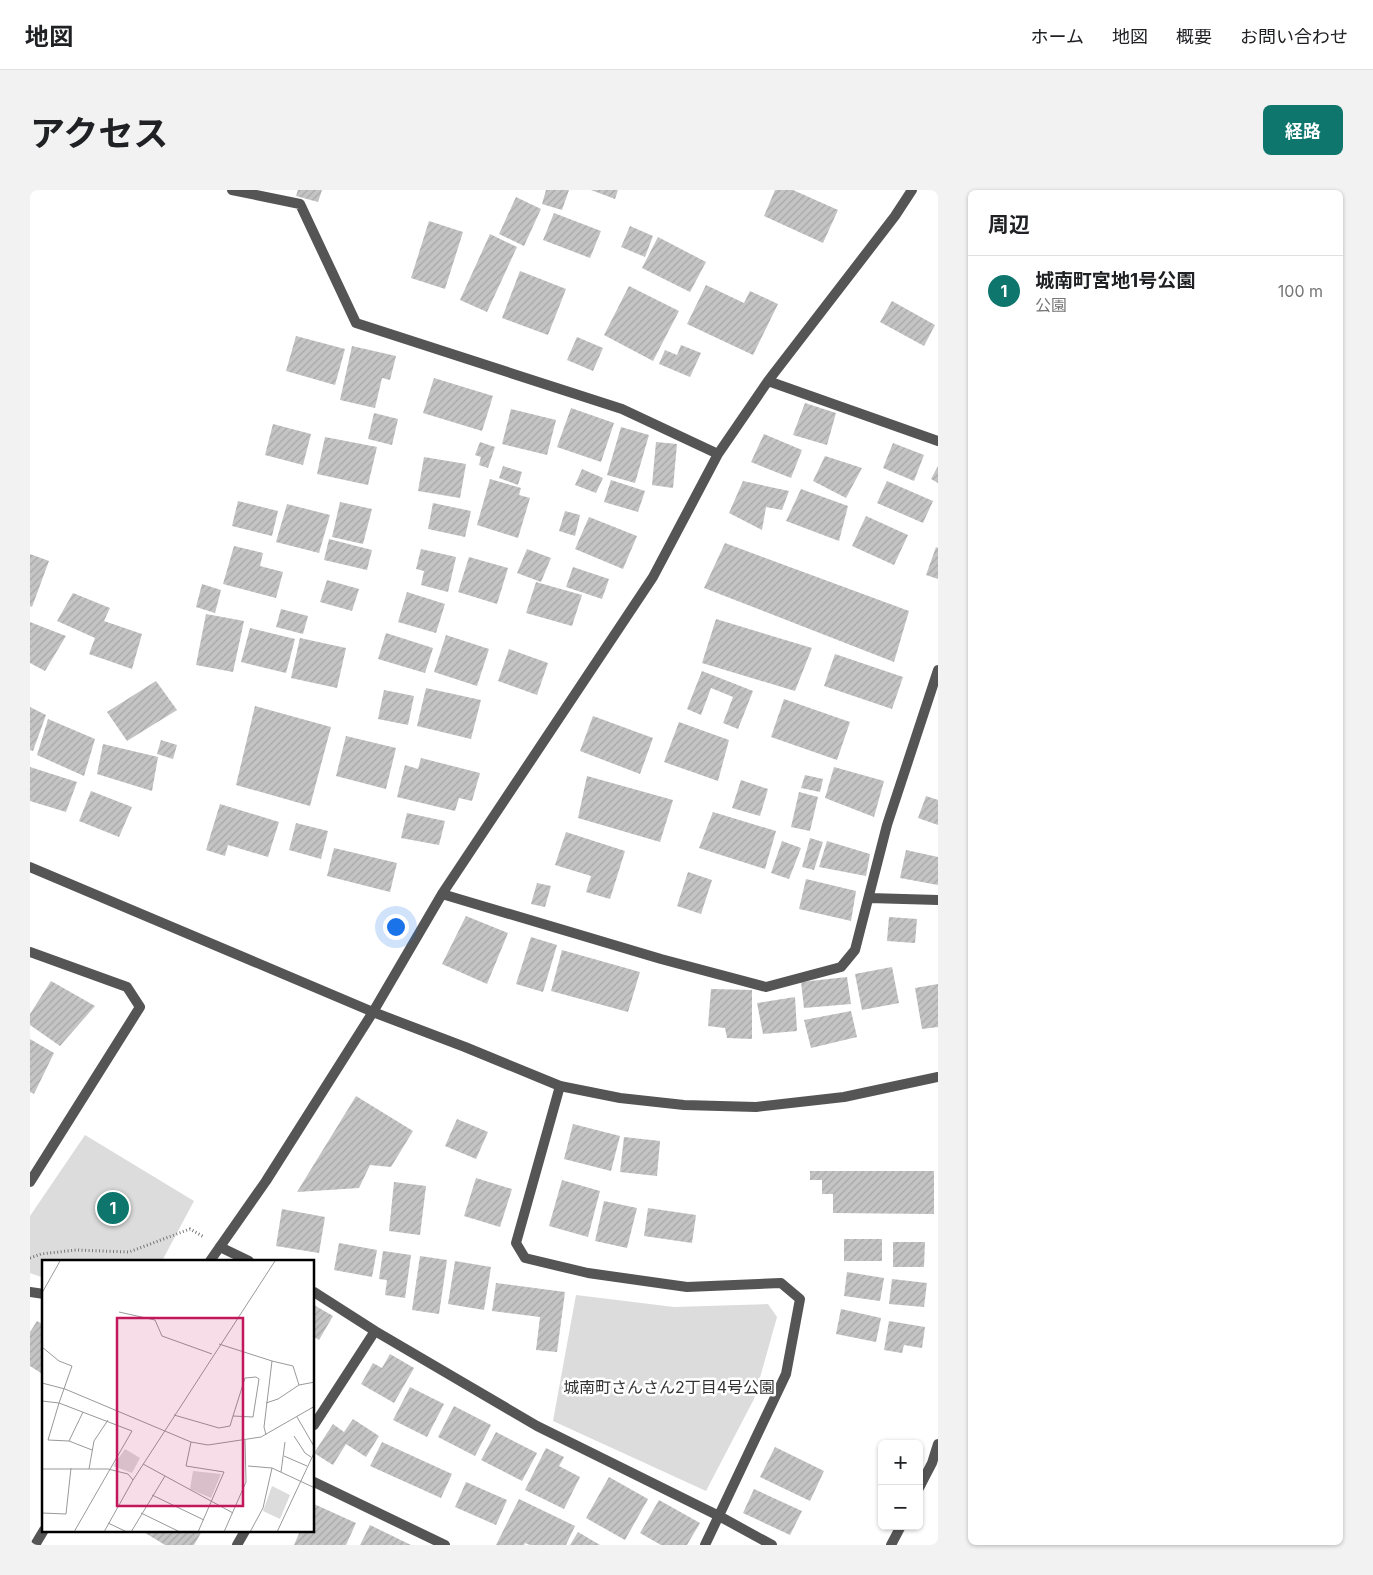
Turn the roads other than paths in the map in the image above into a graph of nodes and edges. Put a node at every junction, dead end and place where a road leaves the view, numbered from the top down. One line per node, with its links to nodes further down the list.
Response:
1 (232, 190): 5 (street)
2 (912, 190): 3 (street)
3 (768, 381): 4 (street); 5 (street)
4 (938, 441)
5 (718, 454): 8 (street)
6 (938, 670): 9 (street)
7 (30, 867): 12 (street)
8 (442, 894): 9 (street); 12 (street)
9 (869, 898): 10 (street)
10 (938, 900)
11 (30, 952): 15 (street)
12 (373, 1012): 14 (street); 16 (street)
13 (938, 1077): 14 (street)
14 (560, 1086): 25 (street)
15 (30, 1182)
16 (220, 1247): 17 (street); 18 (street)
17 (211, 1260)
18 (247, 1260)
19 (315, 1293): 20 (street)
20 (375, 1331): 21 (street); 25 (street)
21 (315, 1423)
22 (938, 1444): 24 (street)
23 (315, 1482): 31 (street)
24 (921, 1485)
25 (719, 1516): 32 (street); 33 (street)
26 (898, 1530): 34 (street)
27 (43, 1532): 29 (street)
28 (244, 1532): 30 (street)
29 (35, 1545)
30 (236, 1545)
31 (445, 1545)
32 (705, 1545)
33 (772, 1545)
34 (891, 1545)

